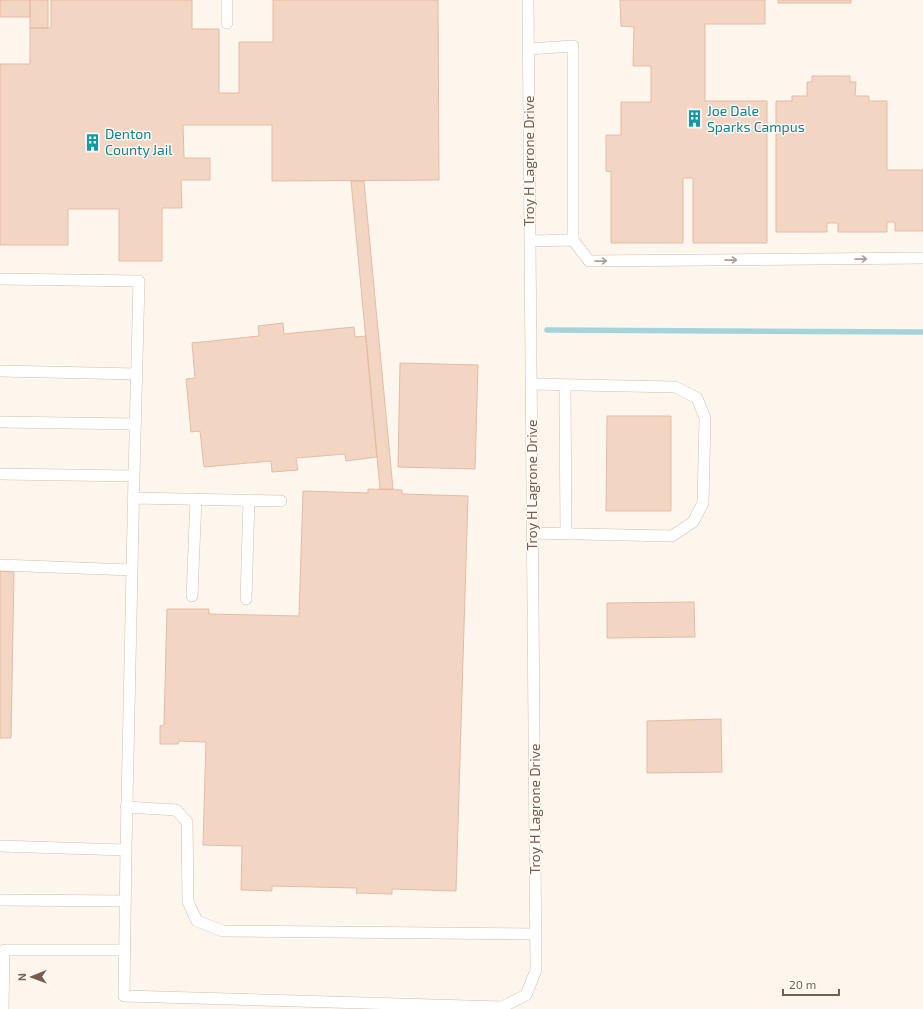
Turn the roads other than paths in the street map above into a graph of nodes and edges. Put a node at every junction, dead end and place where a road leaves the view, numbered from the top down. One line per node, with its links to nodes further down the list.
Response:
1 (227, 0): 3 (lane)
2 (528, 0): 4 (lane, Troy H Lagrone Drive)
3 (227, 23)
4 (528, 49): 5 (lane); 6 (lane, Troy H Lagrone Drive)
5 (573, 240): 6 (lane); 7 (lane, one-way to 7)
6 (530, 241): 11 (lane, Troy H Lagrone Drive)
7 (923, 258)
8 (0, 279): 10 (lane)
9 (0, 371): 10 (lane)
10 (136, 374): 14 (lane)
11 (531, 384): 12 (lane); 21 (lane, Troy H Lagrone Drive)
12 (565, 385): 22 (lane); 22 (lane)
13 (0, 422): 14 (lane)
14 (135, 424): 16 (lane)
15 (0, 474): 16 (lane)
16 (134, 476): 17 (lane)
17 (133, 498): 18 (lane); 24 (lane)
18 (196, 499): 19 (lane); 25 (lane)
19 (249, 500): 20 (lane); 26 (lane)
20 (281, 501)
21 (532, 533): 22 (lane); 32 (lane, Troy H Lagrone Drive)
22 (566, 534)
23 (0, 565): 24 (lane)
24 (132, 570): 27 (lane)
25 (192, 596)
26 (246, 599)
27 (126, 807): 29 (lane); 32 (lane)
28 (0, 846): 29 (lane)
29 (126, 850): 31 (lane)
30 (0, 900): 31 (lane)
31 (125, 901): 34 (lane)
32 (536, 934): 34 (lane, Troy H Lagrone Drive)
33 (2, 950): 34 (lane); 35 (lane)
34 (124, 950)
35 (3, 1009)

